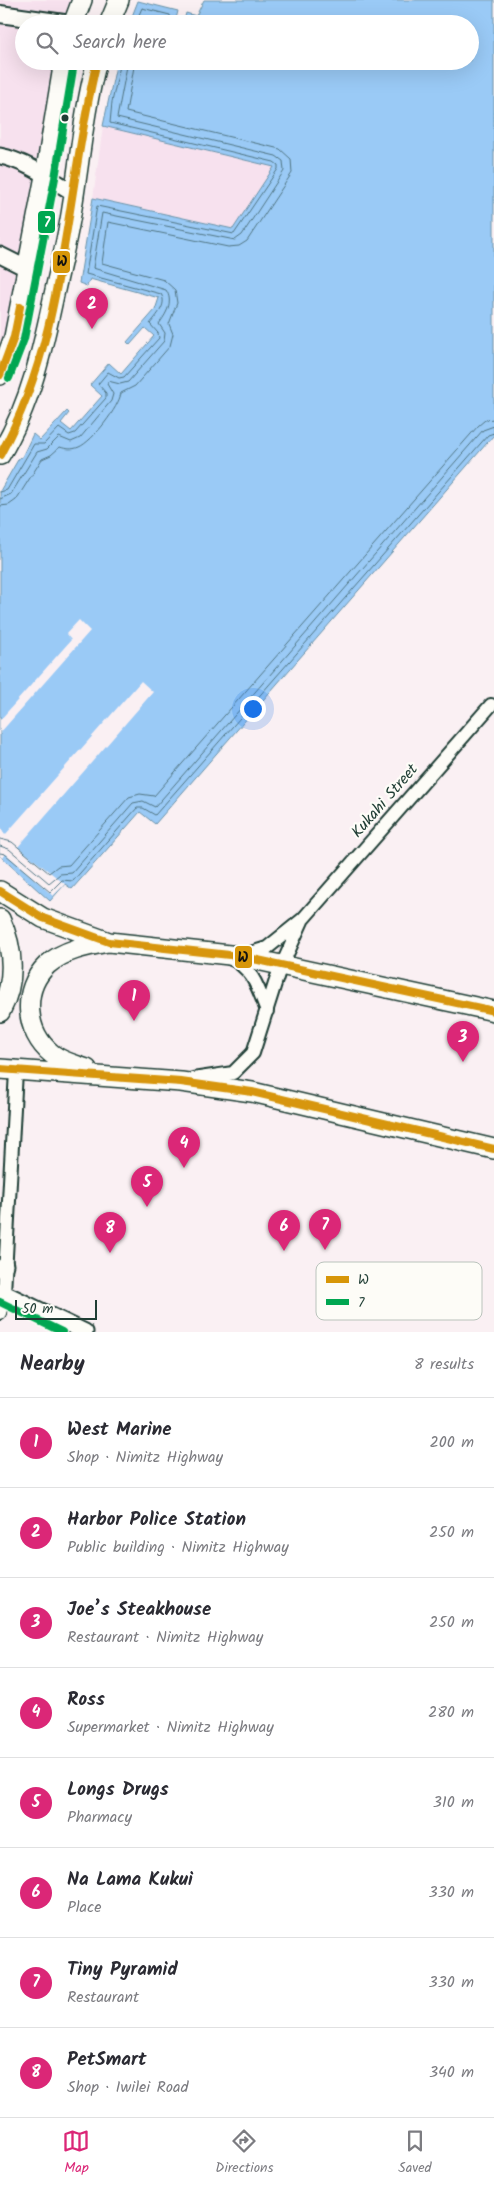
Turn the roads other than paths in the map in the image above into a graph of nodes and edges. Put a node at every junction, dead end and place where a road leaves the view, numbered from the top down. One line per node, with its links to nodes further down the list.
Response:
1 (82, 0): 4 (main road)
2 (119, 0): 5 (main road)
3 (0, 14): 6 (main road)
4 (76, 15)
5 (113, 15)
6 (15, 17)
7 (60, 70): 10 (main road)
8 (95, 70): 11 (main road)
9 (0, 156): 10 (street)
10 (45, 176): 11 (street); 13 (main road)
11 (74, 193): 15 (main road)
12 (0, 256): 13 (street)
13 (28, 269): 14 (main road)
14 (0, 375)
15 (0, 455)
16 (491, 705): 19 (street, Kukahi Street)
17 (0, 892): 20 (main road)
18 (0, 919): 23 (main road)
19 (303, 919): 22 (street, Kukahi Street); 24 (street, Kukahi Street)
20 (109, 942): 21 (main road); 25 (main road)
21 (213, 953): 22 (main road); 26 (street)
22 (239, 956): 24 (main road)
23 (13, 960): 25 (main road); 28 (main road)
24 (284, 964): 26 (street, Kukahi Street); 27 (main road)
25 (40, 974): 30 (main road)
26 (267, 1011): 31 (street, Kukahi Street)
27 (494, 1011)
28 (0, 1012)
29 (8, 1070): 30 (main road); 33 (street)
30 (106, 1076): 31 (main road)
31 (181, 1082): 32 (main road)
32 (494, 1149)
33 (3, 1267): 34 (street)
34 (2, 1292): 35 (street); 36 (street)
35 (0, 1313)
36 (85, 1332)

